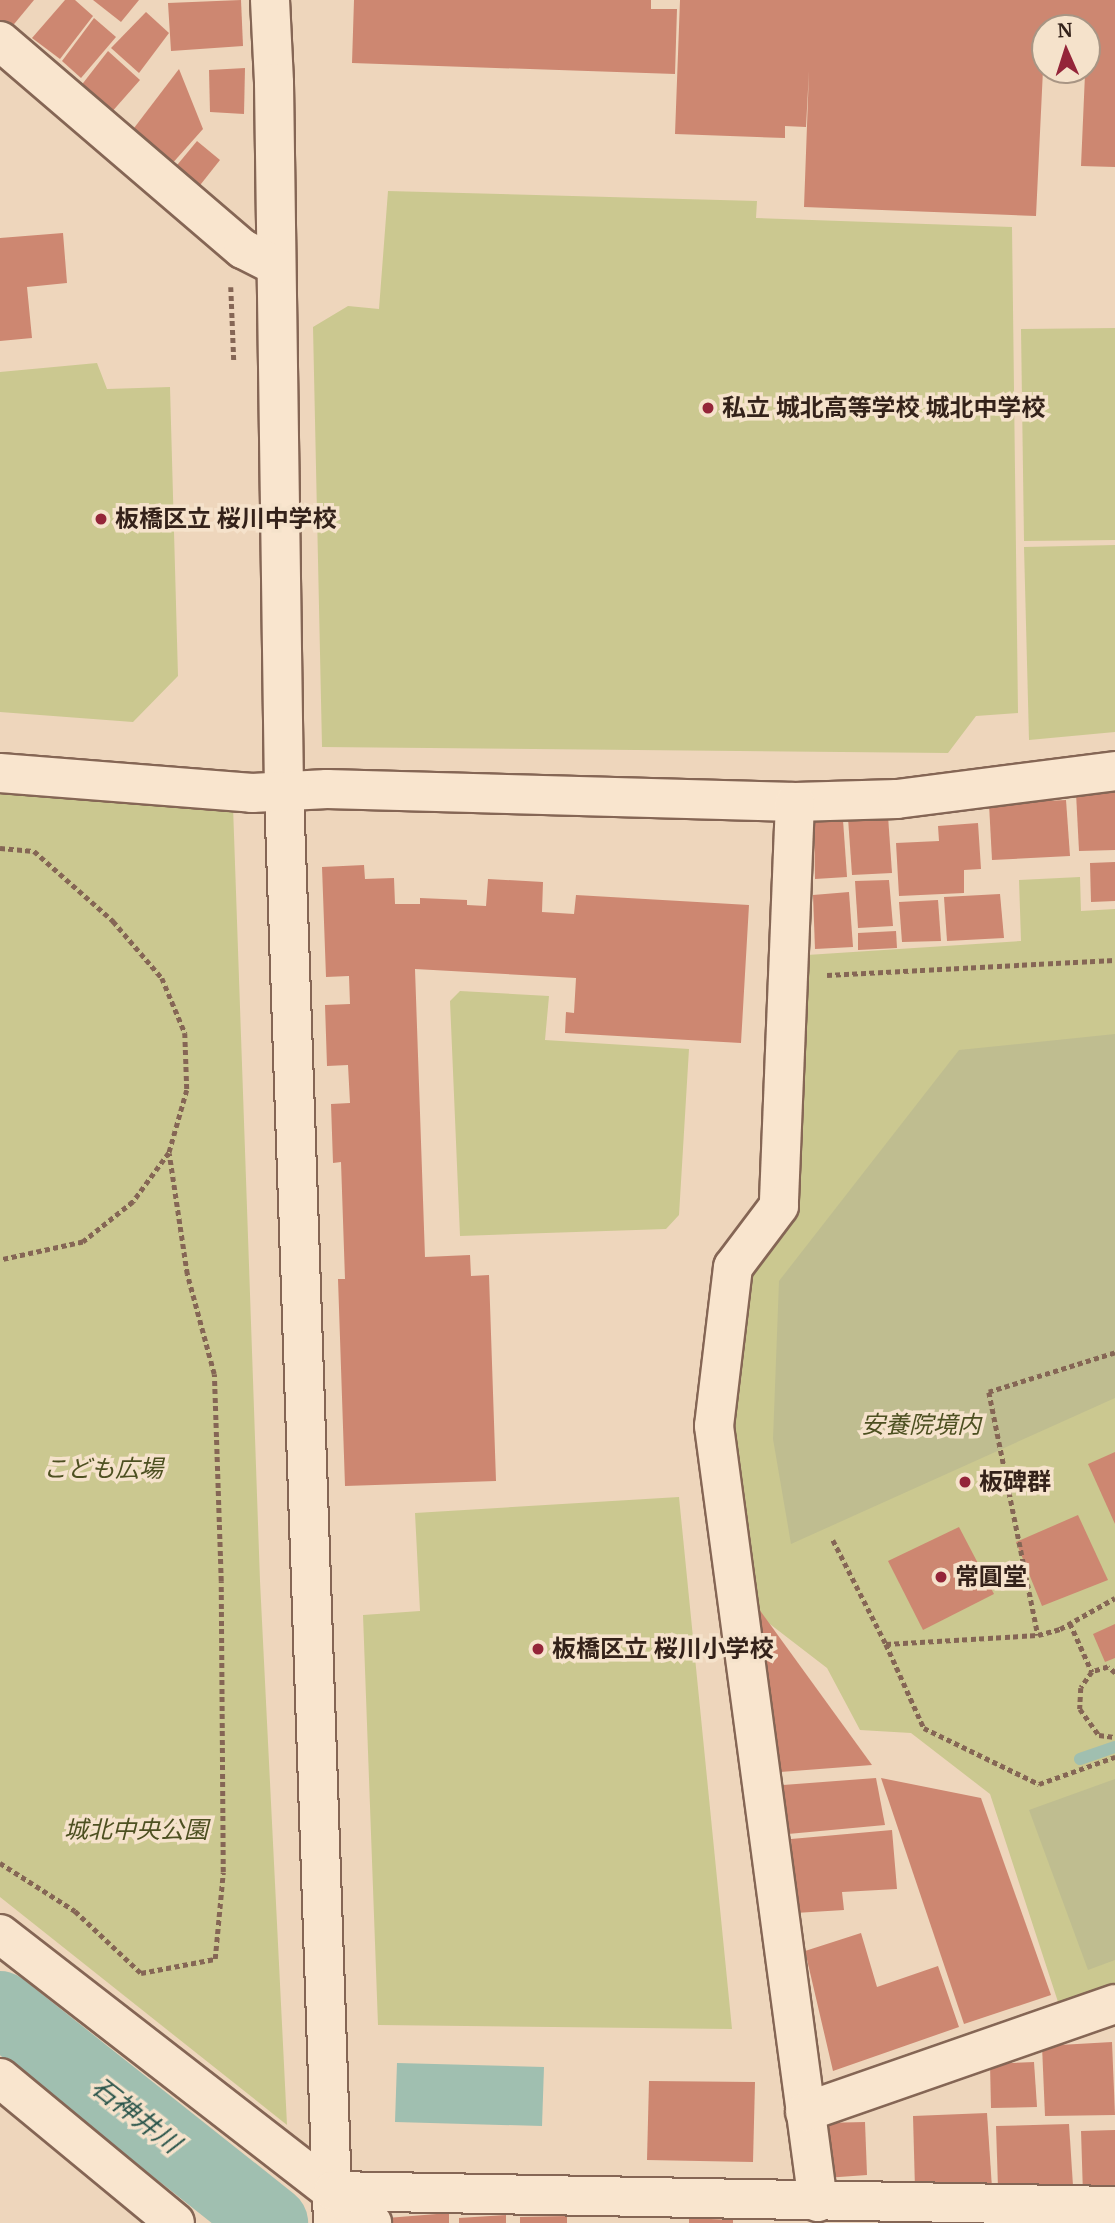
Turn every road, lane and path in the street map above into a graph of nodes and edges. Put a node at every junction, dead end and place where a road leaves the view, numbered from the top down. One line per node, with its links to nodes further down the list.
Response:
1 (270, 0): 3 (street)
2 (0, 41): 3 (street)
3 (275, 265): 8 (street)
4 (231, 284): 5 (path)
5 (234, 367)
6 (1115, 771): 9 (street)
7 (0, 773): 8 (street)
8 (284, 792): 9 (street); 31 (street)
9 (795, 802): 12 (street)
10 (0, 848): 13 (path)
11 (1115, 960): 12 (path)
12 (788, 977): 29 (street)
13 (169, 1153): 14 (path); 25 (path)
14 (0, 1260)
15 (1115, 1353): 19 (path)
16 (833, 1540): 20 (path)
17 (1115, 1598): 18 (path)
18 (1070, 1623): 19 (path); 21 (path)
19 (1038, 1635): 20 (path)
20 (886, 1644): 24 (path)
21 (1091, 1672): 22 (path); 23 (path)
22 (1115, 1673)
23 (1115, 1737)
24 (1115, 1757)
25 (0, 1863)
26 (0, 1934): 31 (street)
27 (1115, 2004): 29 (street)
28 (0, 2078): 33 (street)
29 (805, 2112): 30 (street)
30 (818, 2202): 31 (street); 32 (street)
31 (333, 2204): 34 (street)
32 (1115, 2206)
33 (175, 2223)
34 (372, 2223)

